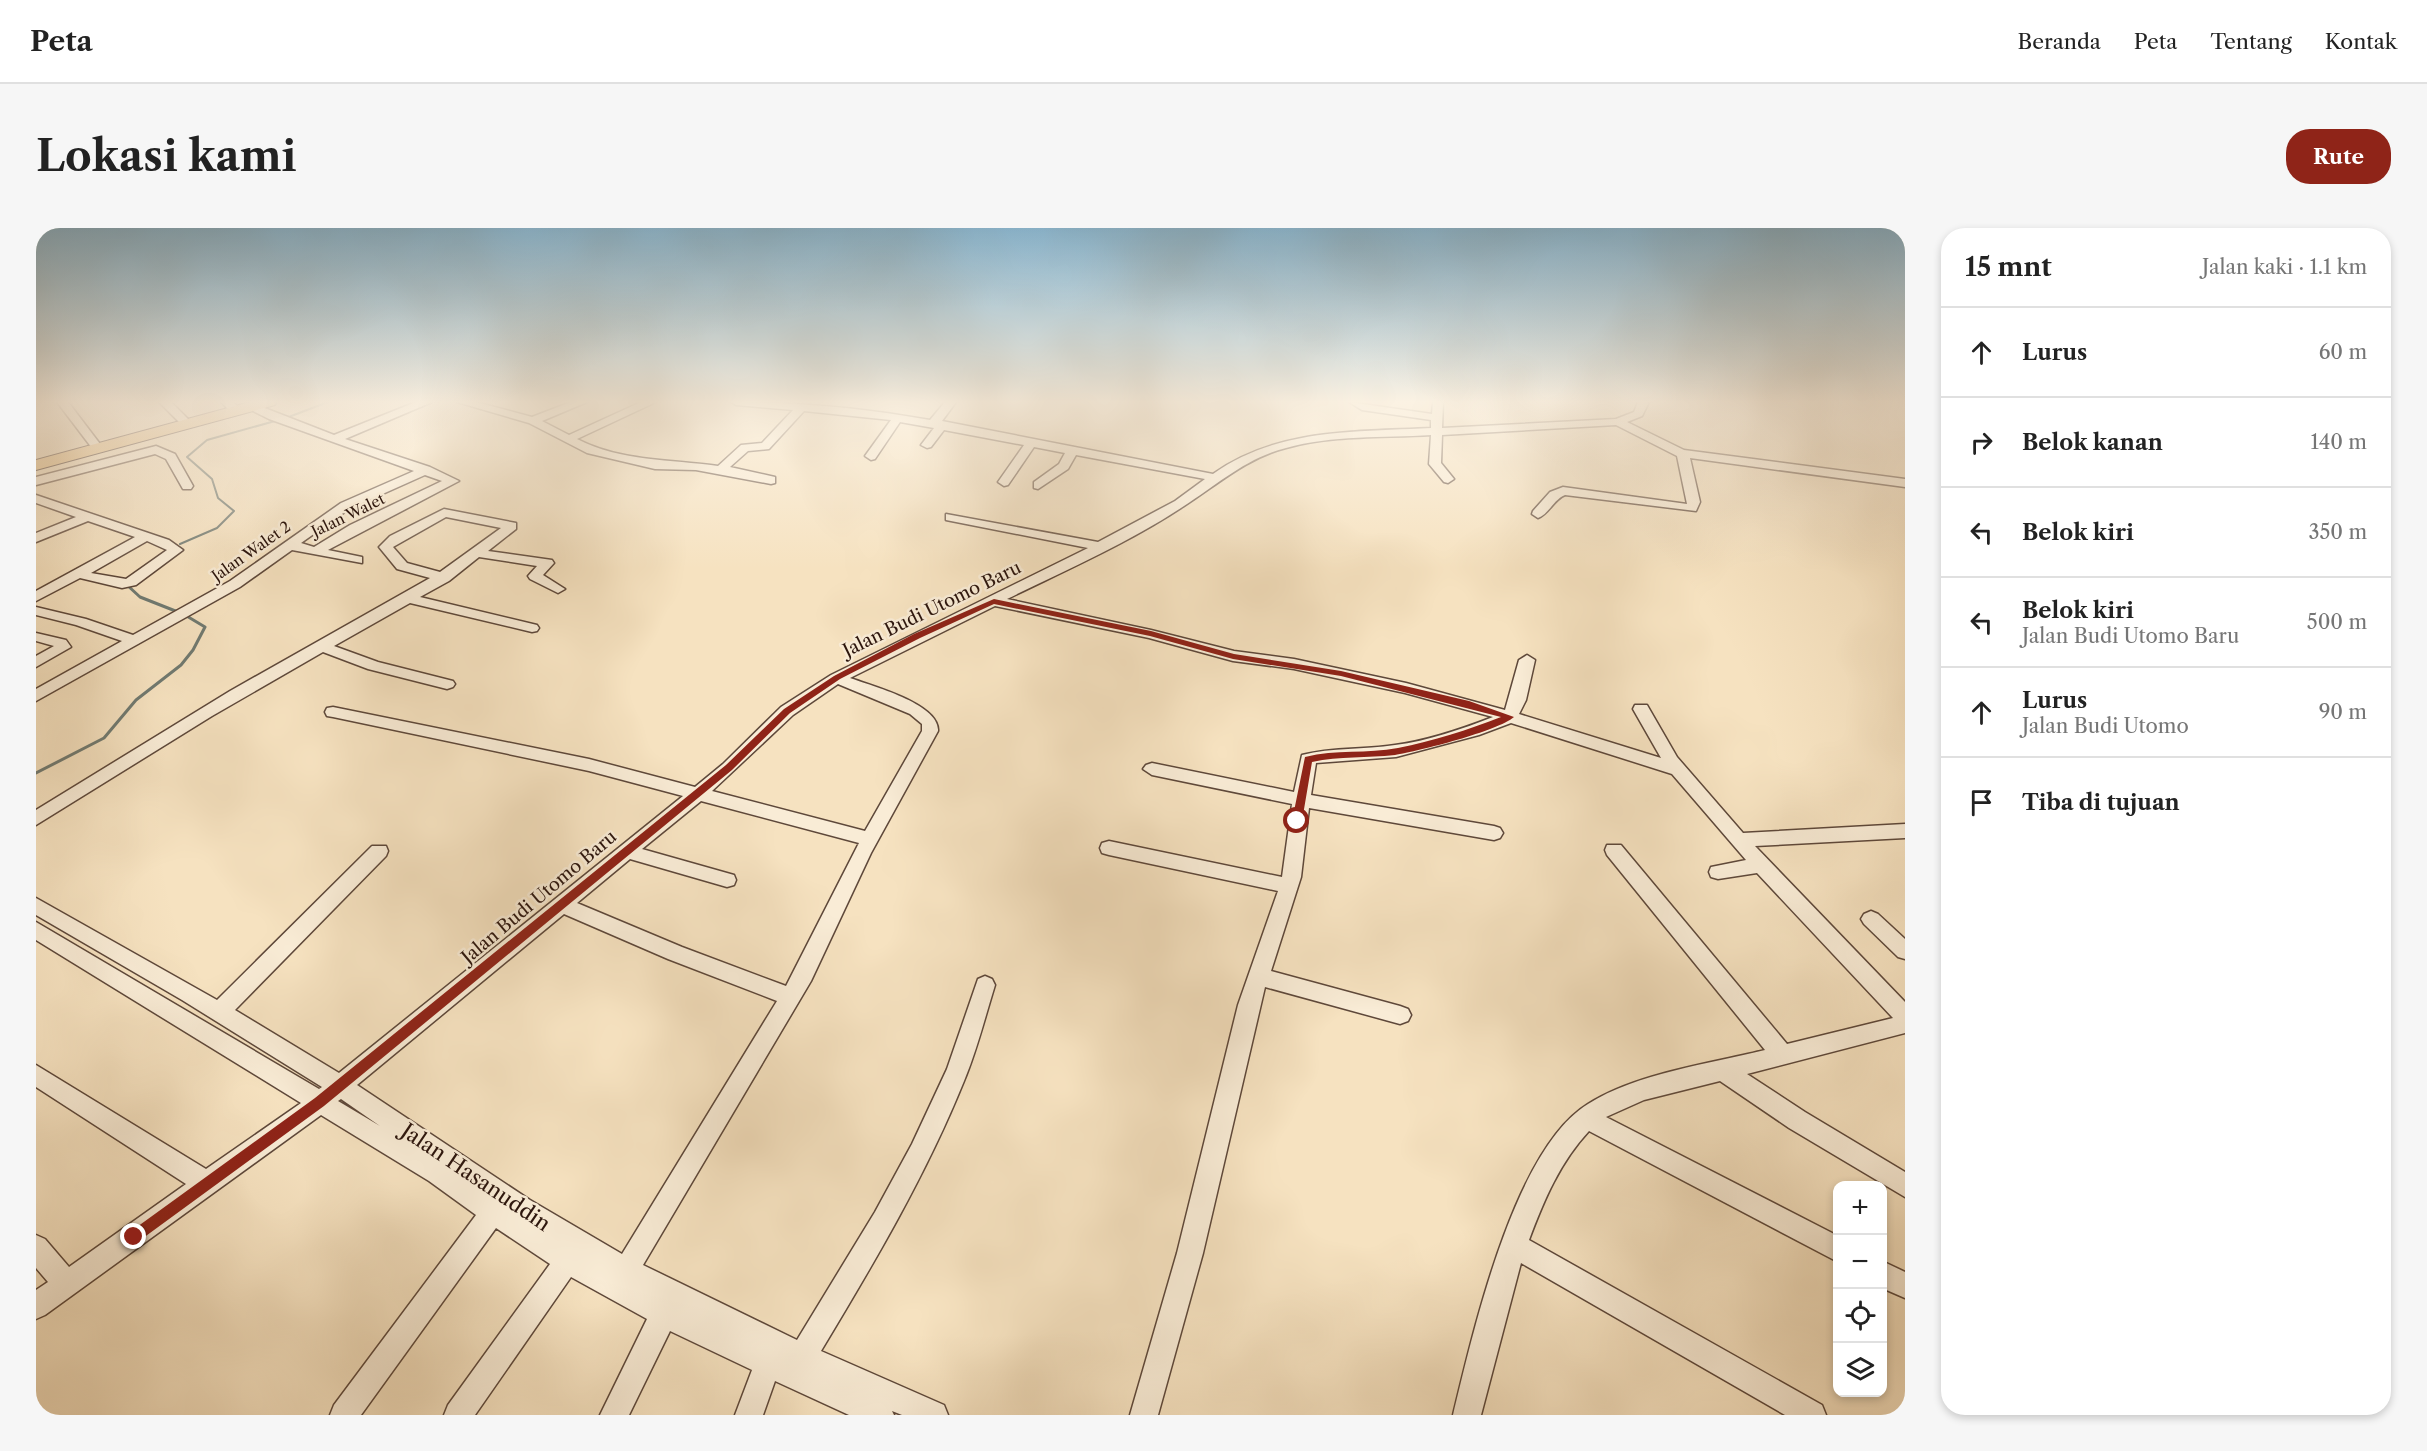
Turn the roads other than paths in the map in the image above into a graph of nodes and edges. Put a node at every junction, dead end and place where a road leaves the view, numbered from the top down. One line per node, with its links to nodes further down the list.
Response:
1 (56, 457): 15 (highway)
2 (57, 457): 15 (highway)
3 (125, 457): 21 (street)
4 (171, 457): 25 (street)
5 (391, 457): 16 (street, Jalan Walet)
6 (621, 457): 17 (street)
7 (734, 457): 17 (street)
8 (1021, 457): 22 (street)
9 (1069, 457): 24 (street)
10 (1106, 457): 18 (street)
11 (1251, 457): 18 (street, Jalan Budi Utomo Baru)
12 (1436, 457): 19 (street)
13 (1684, 457): 27 (street)
14 (1716, 457): 23 (street)
15 (36, 463)
16 (426, 470): 32 (street, Jalan Walet 2); 34 (street, Jalan Walet)
17 (720, 470): 20 (street)
18 (1217, 478): 33 (street, Jalan Budi Utomo Baru)
19 (1448, 479)
20 (771, 480)
21 (36, 481)
22 (1004, 482)
23 (1905, 483)
24 (1038, 485)
25 (187, 486)
26 (36, 499): 29 (street)
27 (1538, 514)
28 (951, 517): 33 (street)
29 (86, 518): 30 (street); 31 (street)
30 (145, 537): 37 (street); 37 (street)
31 (36, 538)
32 (290, 545): 34 (street, Jalan Walet); 46 (street, Jalan Walet 2)
33 (1098, 546): 42 (street, Jalan Budi Utomo Baru)
34 (316, 551): 36 (street)
35 (476, 553): 38 (street); 38 (street); 39 (street)
36 (357, 560)
37 (79, 574): 40 (street)
38 (444, 578): 41 (street)
39 (558, 589)
40 (36, 597)
41 (410, 599): 44 (street); 47 (street)
42 (994, 601): 50 (street, Jalan Budi Utomo Baru); 55 (street)
43 (36, 611): 46 (street)
44 (532, 628)
45 (36, 637): 49 (street)
46 (135, 641): 52 (street, Jalan Walet 2)
47 (324, 647): 51 (street); 60 (street)
48 (1527, 660): 55 (street)
49 (36, 662)
50 (837, 678): 58 (street, Jalan Budi Utomo Baru); 63 (street)
51 (447, 684)
52 (36, 696)
53 (1641, 709): 57 (street)
54 (333, 712): 58 (street)
55 (1510, 717): 57 (street); 59 (street)
56 (1152, 769): 59 (street)
57 (1676, 769): 64 (street)
58 (699, 792): 63 (street); 68 (street, Jalan Budi Utomo Baru)
59 (1300, 800): 62 (street); 72 (street)
60 (36, 819)
61 (1905, 831): 64 (street)
62 (1494, 833)
63 (870, 838): 80 (street)
64 (1739, 840): 69 (street)
65 (1109, 848): 72 (street)
66 (1614, 850): 85 (street)
67 (379, 851): 81 (street)
68 (625, 851): 71 (street); 73 (street, Jalan Budi Utomo Baru)
69 (1761, 865): 70 (street); 83 (street)
70 (1718, 872)
71 (727, 880)
72 (1289, 886): 78 (street)
73 (560, 904): 80 (street); 88 (street, Jalan Budi Utomo Baru)
74 (36, 906): 81 (street, Jalan Hasanuddin)
75 (1871, 919): 77 (street)
76 (36, 930): 89 (street, Jalan Hasanuddin)
77 (1905, 951)
78 (1257, 976): 82 (street); 113 (street)
79 (985, 985): 105 (street)
80 (791, 997): 99 (street)
81 (219, 1011): 88 (street, Jalan Hasanuddin)
82 (1400, 1015)
83 (1905, 1016)
84 (1905, 1024): 85 (street)
85 (1783, 1055): 86 (street)
86 (1723, 1070): 90 (street); 92 (street)
87 (36, 1075): 91 (street)
88 (339, 1086): 89 (street, Jalan Budi Utomo Baru); 94 (street, Jalan Hasanuddin)
89 (320, 1102): 91 (street, Jalan Budi Utomo Baru); 93 (street, Jalan Hasanuddin)
90 (1586, 1118): 95 (street); 96 (street)
91 (208, 1184): 101 (street, Jalan Budi Utomo Baru)
92 (1905, 1185)
93 (493, 1212): 94 (street, Jalan Hasanuddin); 107 (street)
94 (545, 1234): 98 (street, Jalan Hasanuddin); 99 (street, Jalan Hasanuddin)
95 (1516, 1246): 114 (street); 115 (street)
96 (1833, 1247)
97 (36, 1248): 101 (street)
98 (568, 1260): 104 (street, Jalan Hasanuddin); 108 (street)
99 (626, 1270): 105 (street, Jalan Hasanuddin)
100 (1887, 1276): 102 (street)
101 (66, 1284): 103 (street, Jalan Budi Utomo Baru)
102 (1905, 1285)
103 (36, 1306)
104 (664, 1314): 106 (street, Jalan Hasanuddin); 109 (street)
105 (803, 1355): 112 (street, Jalan Hasanuddin)
106 (768, 1363): 110 (street); 111 (street, Jalan Hasanuddin)
107 (344, 1415)
108 (458, 1415)
109 (614, 1415)
110 (749, 1415)
111 (880, 1415)
112 (934, 1415)
113 (1144, 1415)
114 (1467, 1415)
115 (1812, 1415)

